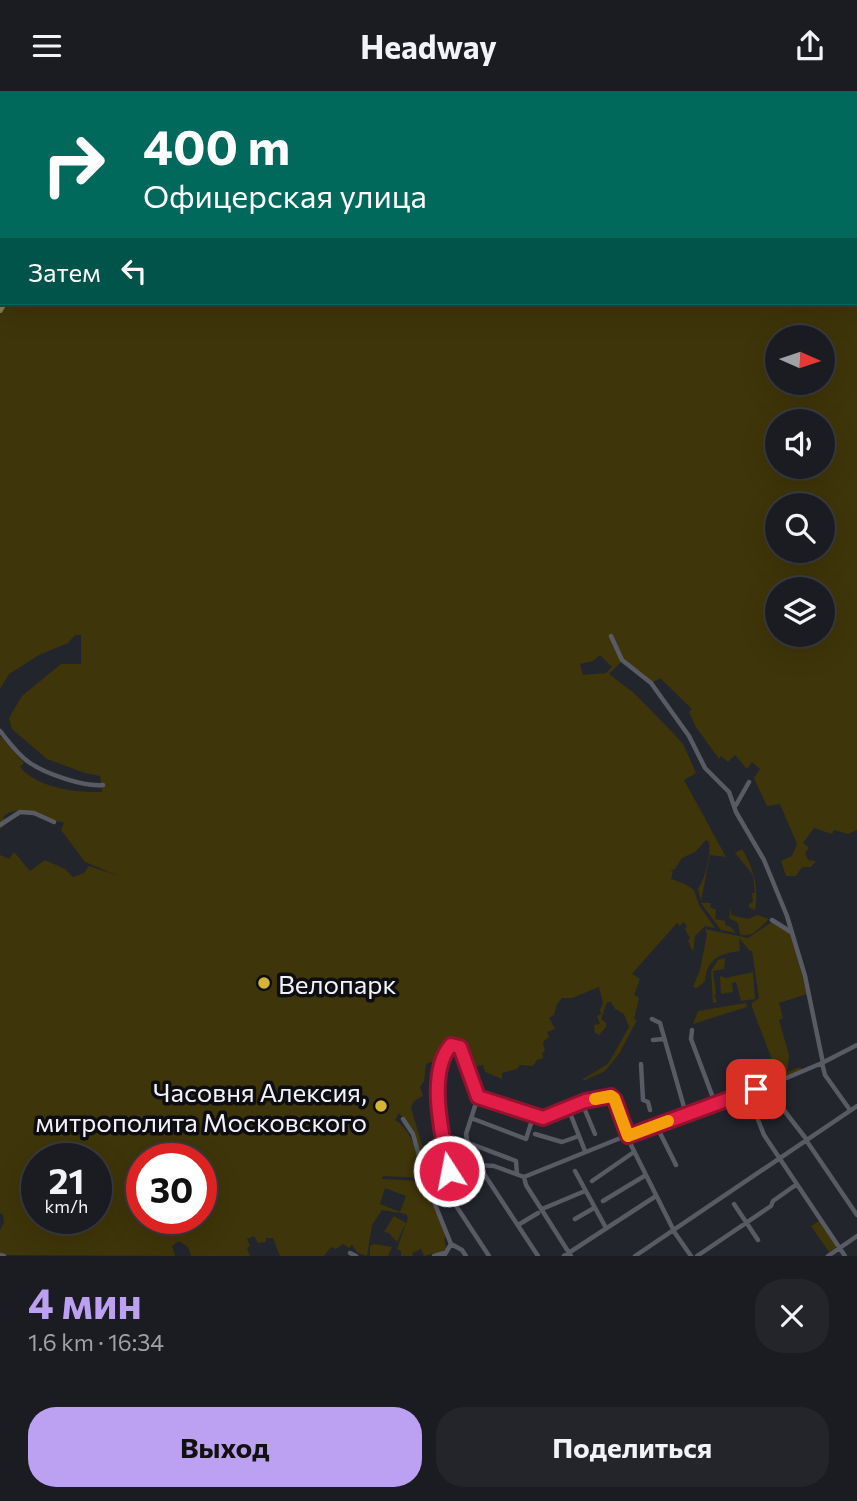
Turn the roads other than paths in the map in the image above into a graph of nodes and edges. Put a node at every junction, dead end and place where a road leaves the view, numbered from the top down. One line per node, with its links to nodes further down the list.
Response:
1 (611, 636): 5 (street)
2 (0, 732): 4 (street)
3 (749, 782): 5 (street)
4 (103, 785)
5 (735, 809): 9 (street)
6 (54, 822): 7 (street)
7 (0, 825)
8 (772, 920): 9 (street)
9 (792, 932): 15 (street)
10 (652, 1019): 12 (street)
11 (692, 1030): 21 (street)
12 (663, 1039): 13 (street); 26 (street)
13 (653, 1040)
14 (857, 1045): 15 (street)
15 (823, 1063): 17 (street); 25 (street)
16 (641, 1064): 24 (street)
17 (747, 1092): 21 (street); 39 (street)
18 (478, 1097): 27 (street); 28 (street); 70 (street)
19 (776, 1100): 35 (street)
20 (582, 1103): 23 (street); 32 (street); 34 (street)
21 (715, 1103): 26 (street)
22 (857, 1106): 25 (street)
23 (568, 1108): 27 (street); 33 (street)
24 (650, 1110)
25 (850, 1110): 35 (street)
26 (686, 1115): 30 (street)
27 (533, 1117): 28 (street)
28 (471, 1118): 36 (street)
29 (402, 1119): 62 (street)
30 (656, 1125): 34 (street); 41 (street)
31 (535, 1133): 33 (street)
32 (595, 1134)
33 (579, 1136): 37 (street)
34 (628, 1136): 37 (street); 38 (street)
35 (806, 1140): 39 (street); 54 (street)
36 (466, 1142): 40 (street); 43 (street)
37 (585, 1151): 45 (street)
38 (634, 1152): 44 (street); 46 (street)
39 (779, 1159): 47 (street); 59 (street)
40 (479, 1165): 43 (street); 57 (street)
41 (676, 1165)
42 (575, 1171): 48 (street)
43 (517, 1174): 45 (street)
44 (646, 1175): 49 (street); 50 (street)
45 (524, 1177): 53 (street)
46 (592, 1181)
47 (797, 1184): 56 (street); 63 (street)
48 (585, 1191): 52 (street); 53 (street)
49 (656, 1196): 58 (street); 59 (street)
50 (603, 1201)
51 (734, 1204): 56 (street)
52 (594, 1208): 55 (street); 58 (street)
53 (540, 1211): 57 (street); 66 (street)
54 (857, 1215)
55 (575, 1219)
56 (747, 1223): 61 (street); 74 (street)
57 (518, 1226): 71 (street)
58 (606, 1228): 66 (street)
59 (674, 1230): 72 (street); 73 (street)
60 (857, 1236): 63 (street)
61 (758, 1240)
62 (451, 1244): 65 (street); 69 (street)
63 (839, 1248): 75 (street); 76 (street)
64 (350, 1253): 67 (street)
65 (444, 1255): 68 (street)
66 (568, 1255)
67 (356, 1256)
68 (434, 1256)
69 (466, 1256)
70 (489, 1256)
71 (538, 1256)
72 (635, 1256)
73 (691, 1256)
74 (697, 1256)
75 (828, 1256)
76 (845, 1256)

